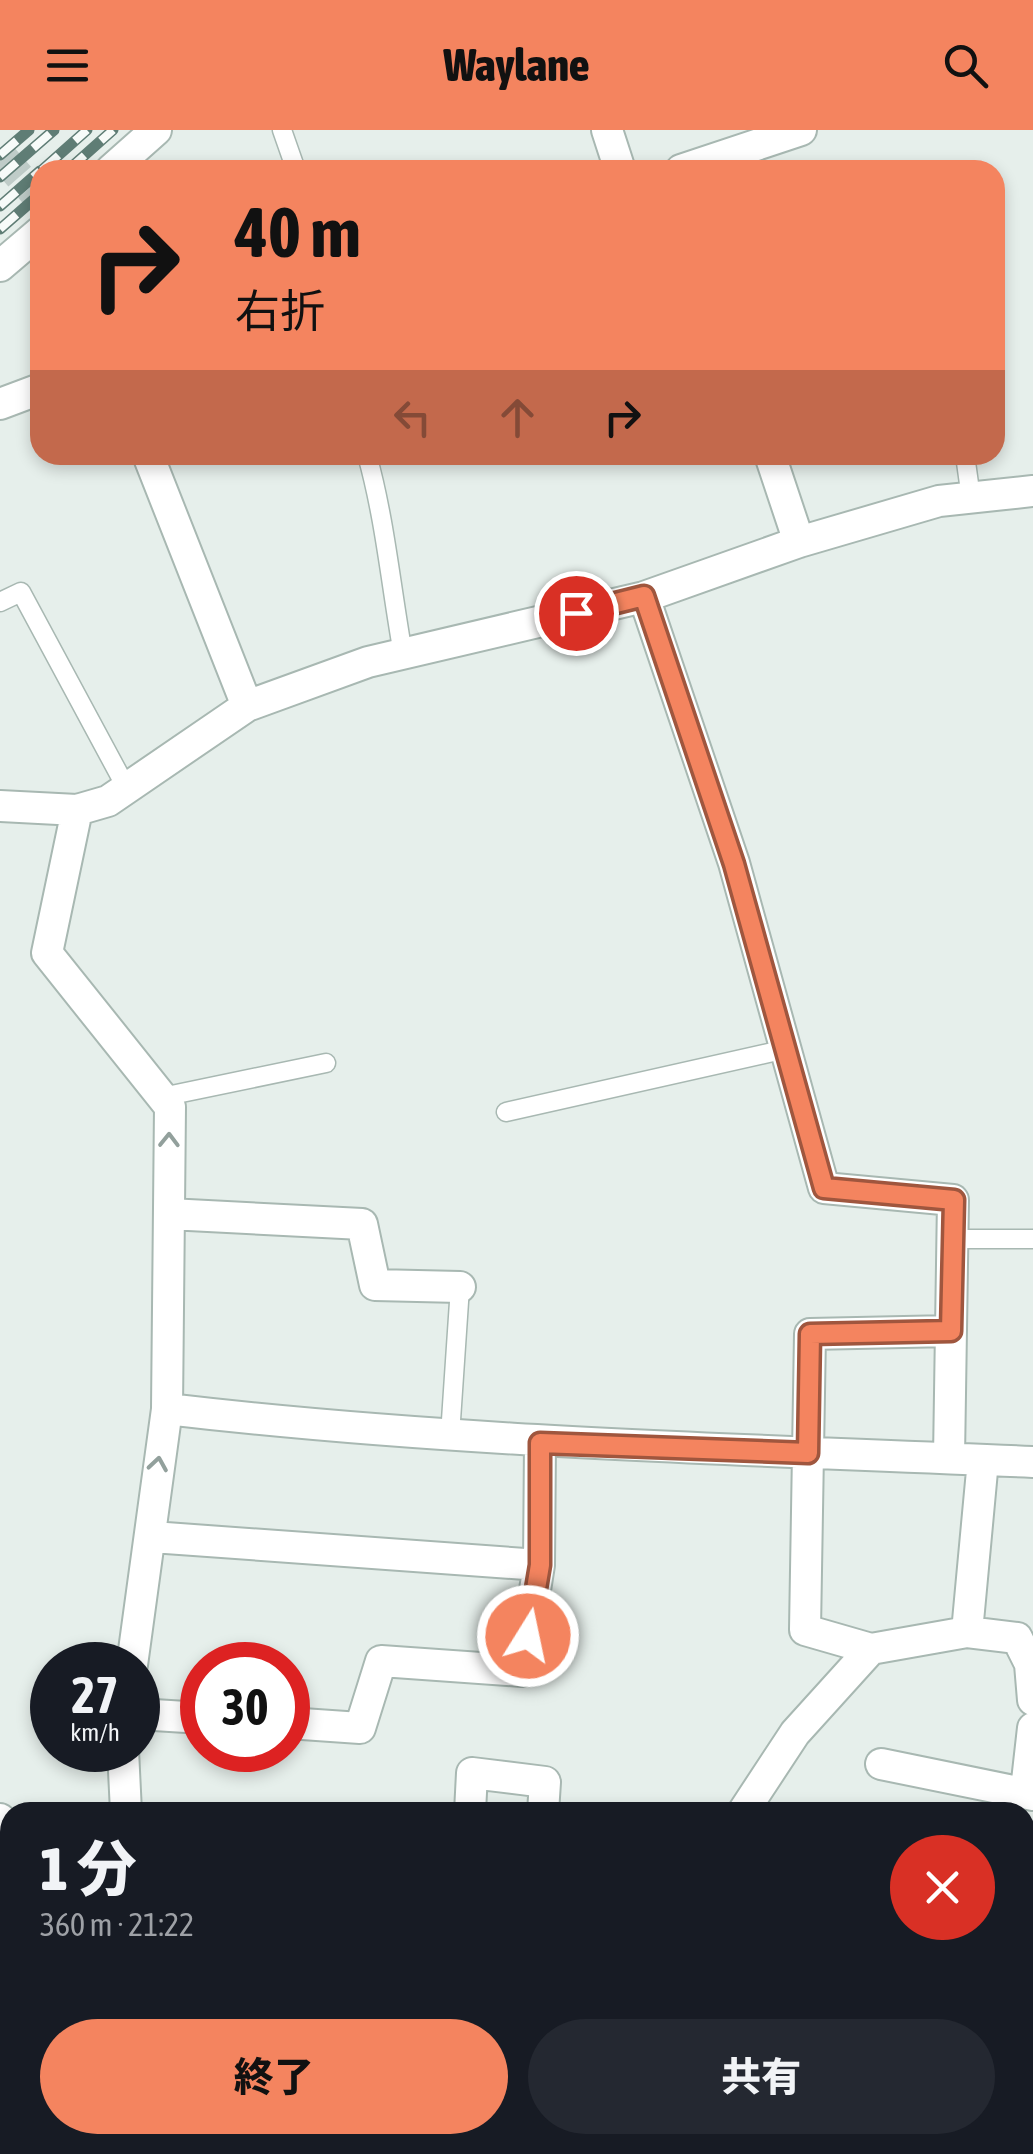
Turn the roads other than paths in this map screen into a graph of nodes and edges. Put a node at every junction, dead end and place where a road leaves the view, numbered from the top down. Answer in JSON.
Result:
{"nodes":[{"id":1,"x":156,"y":130,"type":"edge"},
{"id":2,"x":282,"y":130,"type":"edge"},
{"id":3,"x":607,"y":130,"type":"edge"},
{"id":4,"x":801,"y":130,"type":"edge"},
{"id":5,"x":767,"y":136,"type":"edge"},
{"id":6,"x":122,"y":160,"type":"edge"},
{"id":7,"x":292,"y":160,"type":"edge"},
{"id":8,"x":617,"y":160,"type":"edge"},
{"id":9,"x":706,"y":160,"type":"edge"},
{"id":10,"x":30,"y":240,"type":"edge"},
{"id":11,"x":0,"y":266,"type":"edge"},
{"id":12,"x":30,"y":393,"type":"edge"},
{"id":13,"x":0,"y":404,"type":"edge"},
{"id":14,"x":152,"y":465,"type":"edge"},
{"id":15,"x":369,"y":465,"type":"edge"},
{"id":16,"x":773,"y":465,"type":"edge"},
{"id":17,"x":966,"y":465,"type":"edge"},
{"id":18,"x":1033,"y":491,"type":"edge"},
{"id":19,"x":971,"y":498,"type":"junction"},
{"id":20,"x":799,"y":542,"type":"junction"},
{"id":21,"x":644,"y":596,"type":"junction"},
{"id":22,"x":0,"y":602,"type":"edge"},
{"id":23,"x":403,"y":654,"type":"junction"},
{"id":24,"x":247,"y":706,"type":"junction"},
{"id":25,"x":127,"y":789,"type":"junction"},
{"id":26,"x":0,"y":806,"type":"edge"},
{"id":27,"x":77,"y":810,"type":"junction"},
{"id":28,"x":786,"y":1049,"type":"junction"},
{"id":29,"x":326,"y":1063,"type":"dead end"},
{"id":30,"x":162,"y":1098,"type":"junction"},
{"id":31,"x":506,"y":1112,"type":"dead end"},
{"id":32,"x":169,"y":1214,"type":"junction"},
{"id":33,"x":1033,"y":1239,"type":"edge"},
{"id":34,"x":953,"y":1240,"type":"junction"},
{"id":35,"x":460,"y":1287,"type":"joint"},
{"id":36,"x":951,"y":1331,"type":"junction"},
{"id":37,"x":167,"y":1409,"type":"junction"},
{"id":38,"x":450,"y":1435,"type":"junction"},
{"id":39,"x":540,"y":1443,"type":"junction"},
{"id":40,"x":808,"y":1453,"type":"junction"},
{"id":41,"x":949,"y":1458,"type":"junction"},
{"id":42,"x":983,"y":1460,"type":"junction"},
{"id":43,"x":1033,"y":1462,"type":"edge"},
{"id":44,"x":152,"y":1537,"type":"junction"},
{"id":45,"x":540,"y":1565,"type":"junction"},
{"id":46,"x":967,"y":1632,"type":"junction"},
{"id":47,"x":136,"y":1642,"type":"edge"},
{"id":48,"x":871,"y":1650,"type":"junction"},
{"id":49,"x":1033,"y":1700,"type":"edge"},
{"id":50,"x":310,"y":1725,"type":"edge"},
{"id":51,"x":1033,"y":1728,"type":"edge"},
{"id":52,"x":881,"y":1764,"type":"dead end"},
{"id":53,"x":124,"y":1772,"type":"edge"},
{"id":54,"x":1030,"y":1793,"type":"edge"},
{"id":55,"x":126,"y":1802,"type":"edge"},
{"id":56,"x":471,"y":1802,"type":"edge"},
{"id":57,"x":544,"y":1802,"type":"edge"},
{"id":58,"x":750,"y":1802,"type":"edge"}],
"edges":[{"from":1,"to":6,"type":"street"},
{"from":2,"to":7,"type":"lane"},
{"from":3,"to":8,"type":"street"},
{"from":4,"to":5,"type":"street"},
{"from":5,"to":9,"type":"street"},
{"from":10,"to":11,"type":"street"},
{"from":12,"to":13,"type":"street"},
{"from":14,"to":24,"type":"street"},
{"from":15,"to":23,"type":"lane"},
{"from":16,"to":20,"type":"street"},
{"from":17,"to":19,"type":"lane"},
{"from":18,"to":19,"type":"street"},
{"from":19,"to":20,"type":"street"},
{"from":20,"to":21,"type":"street"},
{"from":21,"to":23,"type":"street"},
{"from":21,"to":28,"type":"street"},
{"from":22,"to":25,"type":"lane"},
{"from":23,"to":24,"type":"street"},
{"from":24,"to":25,"type":"street"},
{"from":25,"to":27,"type":"street"},
{"from":26,"to":27,"type":"street"},
{"from":27,"to":30,"type":"street"},
{"from":28,"to":31,"type":"lane"},
{"from":28,"to":34,"type":"street"},
{"from":29,"to":30,"type":"lane"},
{"from":32,"to":30,"type":"street","one_way":true},
{"from":32,"to":35,"type":"street"},
{"from":32,"to":37,"type":"street"},
{"from":33,"to":34,"type":"lane"},
{"from":34,"to":36,"type":"street"},
{"from":35,"to":38,"type":"lane"},
{"from":36,"to":40,"type":"street"},
{"from":36,"to":41,"type":"street"},
{"from":37,"to":38,"type":"street"},
{"from":44,"to":37,"type":"street","one_way":true},
{"from":38,"to":39,"type":"street"},
{"from":39,"to":40,"type":"street"},
{"from":39,"to":45,"type":"street"},
{"from":40,"to":41,"type":"street"},
{"from":40,"to":48,"type":"street"},
{"from":41,"to":42,"type":"street"},
{"from":42,"to":43,"type":"street"},
{"from":42,"to":46,"type":"street"},
{"from":44,"to":45,"type":"street"},
{"from":44,"to":47,"type":"street"},
{"from":45,"to":50,"type":"street"},
{"from":46,"to":48,"type":"street"},
{"from":46,"to":49,"type":"street"},
{"from":48,"to":58,"type":"street"},
{"from":51,"to":54,"type":"street"},
{"from":52,"to":54,"type":"street"},
{"from":53,"to":55,"type":"street"},
{"from":56,"to":57,"type":"street"}]}
